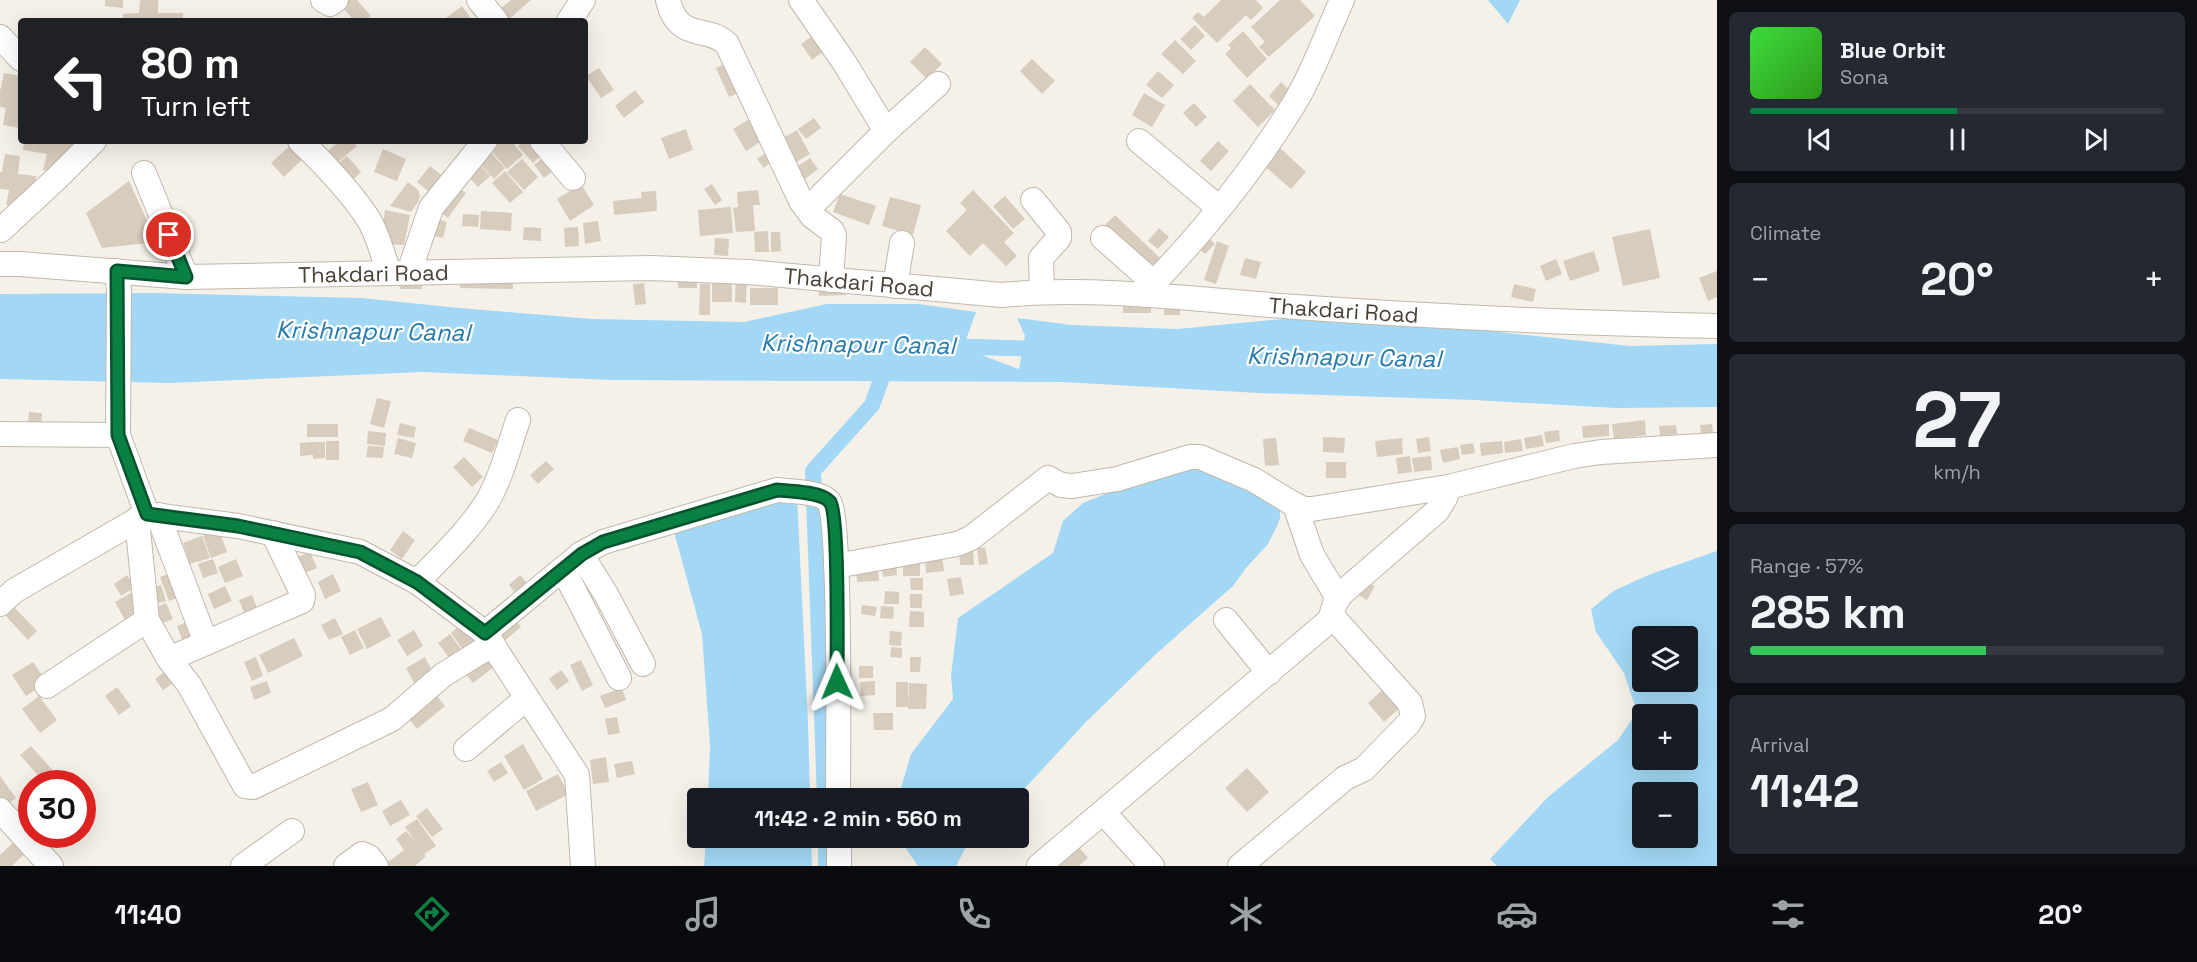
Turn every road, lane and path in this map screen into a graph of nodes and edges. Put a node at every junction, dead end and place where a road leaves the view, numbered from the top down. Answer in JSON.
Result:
{"nodes":[{"id":1,"x":323,"y":0,"type":"edge"},
{"id":2,"x":336,"y":0,"type":"edge"},
{"id":3,"x":479,"y":0,"type":"edge"},
{"id":4,"x":583,"y":0,"type":"edge"},
{"id":5,"x":668,"y":0,"type":"edge"},
{"id":6,"x":801,"y":0,"type":"edge"},
{"id":7,"x":1342,"y":0,"type":"edge"},
{"id":8,"x":494,"y":18,"type":"edge"},
{"id":9,"x":571,"y":18,"type":"edge"},
{"id":10,"x":0,"y":37,"type":"edge"},
{"id":11,"x":18,"y":56,"type":"edge"},
{"id":12,"x":938,"y":84,"type":"dead end"},
{"id":13,"x":886,"y":131,"type":"junction"},
{"id":14,"x":1139,"y":141,"type":"dead end"},
{"id":15,"x":91,"y":144,"type":"edge"},
{"id":16,"x":303,"y":144,"type":"edge"},
{"id":17,"x":483,"y":144,"type":"edge"},
{"id":18,"x":545,"y":144,"type":"edge"},
{"id":19,"x":144,"y":173,"type":"dead end"},
{"id":20,"x":573,"y":178,"type":"dead end"},
{"id":21,"x":1034,"y":200,"type":"dead end"},
{"id":22,"x":816,"y":201,"type":"dead end"},
{"id":23,"x":1219,"y":208,"type":"junction"},
{"id":24,"x":1,"y":229,"type":"edge"},
{"id":25,"x":1103,"y":238,"type":"dead end"},
{"id":26,"x":902,"y":243,"type":"dead end"},
{"id":27,"x":10,"y":264,"type":"edge"},
{"id":28,"x":399,"y":272,"type":"junction"},
{"id":29,"x":186,"y":277,"type":"junction"},
{"id":30,"x":118,"y":280,"type":"junction"},
{"id":31,"x":831,"y":280,"type":"junction"},
{"id":32,"x":895,"y":286,"type":"junction"},
{"id":33,"x":1149,"y":289,"type":"junction"},
{"id":34,"x":1042,"y":291,"type":"junction"},
{"id":35,"x":1717,"y":326,"type":"edge"},
{"id":36,"x":518,"y":420,"type":"dead end"},
{"id":37,"x":0,"y":434,"type":"edge"},
{"id":38,"x":118,"y":435,"type":"junction"},
{"id":39,"x":1717,"y":445,"type":"edge"},
{"id":40,"x":1448,"y":487,"type":"junction"},
{"id":41,"x":1295,"y":505,"type":"junction"},
{"id":42,"x":147,"y":516,"type":"junction"},
{"id":43,"x":273,"y":533,"type":"junction"},
{"id":44,"x":582,"y":554,"type":"junction"},
{"id":45,"x":836,"y":566,"type":"junction"},
{"id":46,"x":563,"y":569,"type":"junction"},
{"id":47,"x":417,"y":582,"type":"junction"},
{"id":48,"x":0,"y":604,"type":"edge"},
{"id":49,"x":1335,"y":607,"type":"junction"},
{"id":50,"x":147,"y":620,"type":"junction"},
{"id":51,"x":1226,"y":620,"type":"dead end"},
{"id":52,"x":489,"y":638,"type":"junction"},
{"id":53,"x":206,"y":643,"type":"junction"},
{"id":54,"x":169,"y":659,"type":"junction"},
{"id":55,"x":643,"y":664,"type":"dead end"},
{"id":56,"x":1269,"y":673,"type":"junction"},
{"id":57,"x":619,"y":678,"type":"dead end"},
{"id":58,"x":47,"y":686,"type":"dead end"},
{"id":59,"x":527,"y":698,"type":"junction"},
{"id":60,"x":466,"y":749,"type":"dead end"},
{"id":61,"x":838,"y":788,"type":"edge"},
{"id":62,"x":0,"y":810,"type":"edge"},
{"id":63,"x":1103,"y":812,"type":"junction"},
{"id":64,"x":292,"y":831,"type":"dead end"},
{"id":65,"x":839,"y":848,"type":"edge"},
{"id":66,"x":51,"y":866,"type":"edge"},
{"id":67,"x":243,"y":866,"type":"edge"},
{"id":68,"x":346,"y":866,"type":"edge"},
{"id":69,"x":376,"y":866,"type":"edge"},
{"id":70,"x":583,"y":866,"type":"edge"},
{"id":71,"x":839,"y":866,"type":"edge"},
{"id":72,"x":1039,"y":866,"type":"edge"},
{"id":73,"x":1152,"y":866,"type":"edge"},
{"id":74,"x":1240,"y":866,"type":"edge"}],
"edges":[{"from":1,"to":2,"type":"street"},
{"from":3,"to":8,"type":"street"},
{"from":4,"to":9,"type":"street"},
{"from":5,"to":31,"type":"street"},
{"from":6,"to":13,"type":"street"},
{"from":7,"to":23,"type":"street"},
{"from":10,"to":11,"type":"street"},
{"from":12,"to":13,"type":"street"},
{"from":13,"to":22,"type":"street"},
{"from":14,"to":23,"type":"street"},
{"from":15,"to":24,"type":"street"},
{"from":16,"to":28,"type":"street"},
{"from":17,"to":28,"type":"street"},
{"from":18,"to":20,"type":"street"},
{"from":19,"to":29,"type":"street"},
{"from":21,"to":34,"type":"street"},
{"from":23,"to":33,"type":"street"},
{"from":24,"to":27,"type":"street"},
{"from":25,"to":33,"type":"street"},
{"from":26,"to":32,"type":"street"},
{"from":27,"to":30,"type":"street","name":"Thakdari Road"},
{"from":28,"to":29,"type":"street","name":"Thakdari Road"},
{"from":28,"to":31,"type":"street","name":"Thakdari Road"},
{"from":29,"to":30,"type":"street","name":"Thakdari Road"},
{"from":30,"to":38,"type":"street"},
{"from":31,"to":32,"type":"street","name":"Thakdari Road"},
{"from":32,"to":34,"type":"street","name":"Thakdari Road"},
{"from":33,"to":34,"type":"street","name":"Thakdari Road"},
{"from":33,"to":35,"type":"street","name":"Thakdari Road"},
{"from":36,"to":47,"type":"street"},
{"from":37,"to":38,"type":"street"},
{"from":38,"to":42,"type":"street"},
{"from":39,"to":40,"type":"street"},
{"from":40,"to":41,"type":"street"},
{"from":40,"to":49,"type":"street"},
{"from":41,"to":45,"type":"street"},
{"from":41,"to":49,"type":"street"},
{"from":42,"to":43,"type":"street"},
{"from":42,"to":48,"type":"street"},
{"from":42,"to":50,"type":"street"},
{"from":42,"to":53,"type":"street"},
{"from":43,"to":47,"type":"street"},
{"from":43,"to":53,"type":"street"},
{"from":44,"to":45,"type":"street"},
{"from":44,"to":46,"type":"street"},
{"from":44,"to":55,"type":"street"},
{"from":45,"to":61,"type":"street"},
{"from":46,"to":52,"type":"street"},
{"from":46,"to":57,"type":"street"},
{"from":47,"to":52,"type":"street"},
{"from":49,"to":56,"type":"street"},
{"from":49,"to":74,"type":"street"},
{"from":50,"to":54,"type":"street"},
{"from":50,"to":58,"type":"street"},
{"from":51,"to":56,"type":"street"},
{"from":52,"to":54,"type":"street"},
{"from":52,"to":59,"type":"street"},
{"from":53,"to":54,"type":"street"},
{"from":56,"to":63,"type":"street"},
{"from":59,"to":60,"type":"street"},
{"from":59,"to":70,"type":"street"},
{"from":62,"to":66,"type":"street"},
{"from":63,"to":72,"type":"street"},
{"from":63,"to":73,"type":"street"},
{"from":64,"to":67,"type":"street"},
{"from":65,"to":71,"type":"street"},
{"from":68,"to":69,"type":"street"}]}
